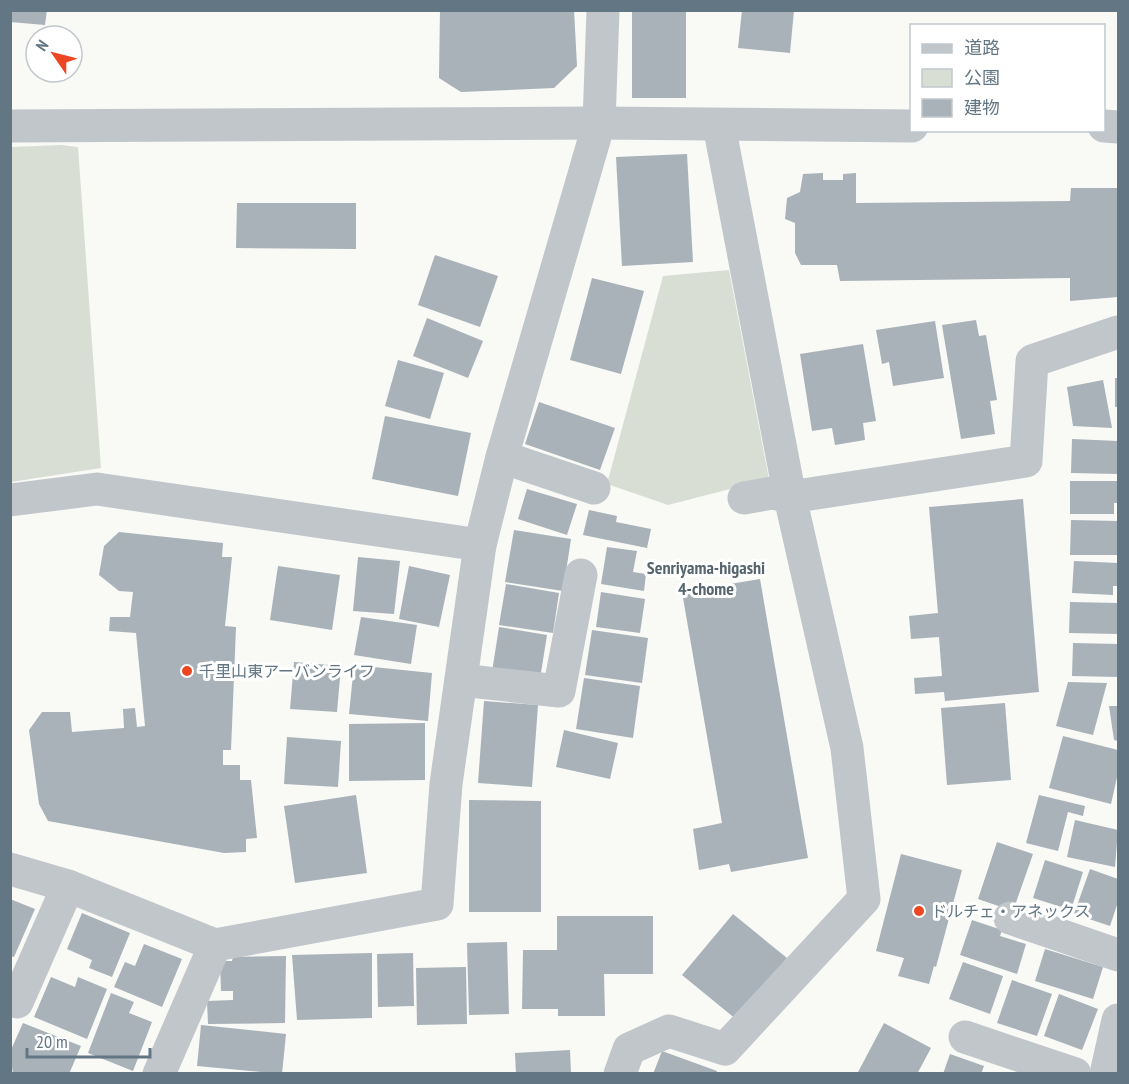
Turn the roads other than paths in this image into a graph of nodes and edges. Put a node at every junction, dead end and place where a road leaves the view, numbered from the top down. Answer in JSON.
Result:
{"nodes":[{"id":1,"x":603,"y":10,"type":"edge"},
{"id":2,"x":599,"y":123,"type":"junction"},
{"id":3,"x":719,"y":125,"type":"junction"},
{"id":4,"x":10,"y":126,"type":"edge"},
{"id":5,"x":910,"y":126,"type":"edge"},
{"id":6,"x":1119,"y":332,"type":"edge"},
{"id":7,"x":502,"y":457,"type":"junction"},
{"id":8,"x":594,"y":488,"type":"dead end"},
{"id":9,"x":790,"y":497,"type":"junction"},
{"id":10,"x":744,"y":498,"type":"dead end"},
{"id":11,"x":10,"y":500,"type":"edge"},
{"id":12,"x":480,"y":545,"type":"junction"},
{"id":13,"x":581,"y":575,"type":"dead end"},
{"id":14,"x":461,"y":680,"type":"junction"},
{"id":15,"x":10,"y":869,"type":"edge"},
{"id":16,"x":68,"y":886,"type":"junction"},
{"id":17,"x":1010,"y":918,"type":"dead end"},
{"id":18,"x":215,"y":945,"type":"junction"},
{"id":19,"x":1119,"y":955,"type":"edge"},
{"id":20,"x":17,"y":1002,"type":"dead end"},
{"id":21,"x":1117,"y":1034,"type":"edge"},
{"id":22,"x":965,"y":1037,"type":"dead end"},
{"id":23,"x":159,"y":1074,"type":"edge"},
{"id":24,"x":620,"y":1074,"type":"edge"},
{"id":25,"x":1075,"y":1074,"type":"edge"},
{"id":26,"x":1106,"y":1074,"type":"edge"}],
"edges":[{"from":1,"to":2,"type":"street"},
{"from":2,"to":3,"type":"street"},
{"from":2,"to":4,"type":"street"},
{"from":2,"to":7,"type":"street"},
{"from":3,"to":5,"type":"street"},
{"from":3,"to":9,"type":"street"},
{"from":6,"to":9,"type":"street"},
{"from":7,"to":8,"type":"street"},
{"from":7,"to":12,"type":"street"},
{"from":9,"to":10,"type":"street"},
{"from":9,"to":24,"type":"street"},
{"from":11,"to":12,"type":"street"},
{"from":12,"to":14,"type":"street"},
{"from":13,"to":14,"type":"street"},
{"from":14,"to":18,"type":"street"},
{"from":15,"to":16,"type":"street"},
{"from":16,"to":18,"type":"street"},
{"from":16,"to":20,"type":"street"},
{"from":17,"to":19,"type":"street"},
{"from":18,"to":23,"type":"street"},
{"from":21,"to":26,"type":"street"},
{"from":22,"to":25,"type":"street"}]}
